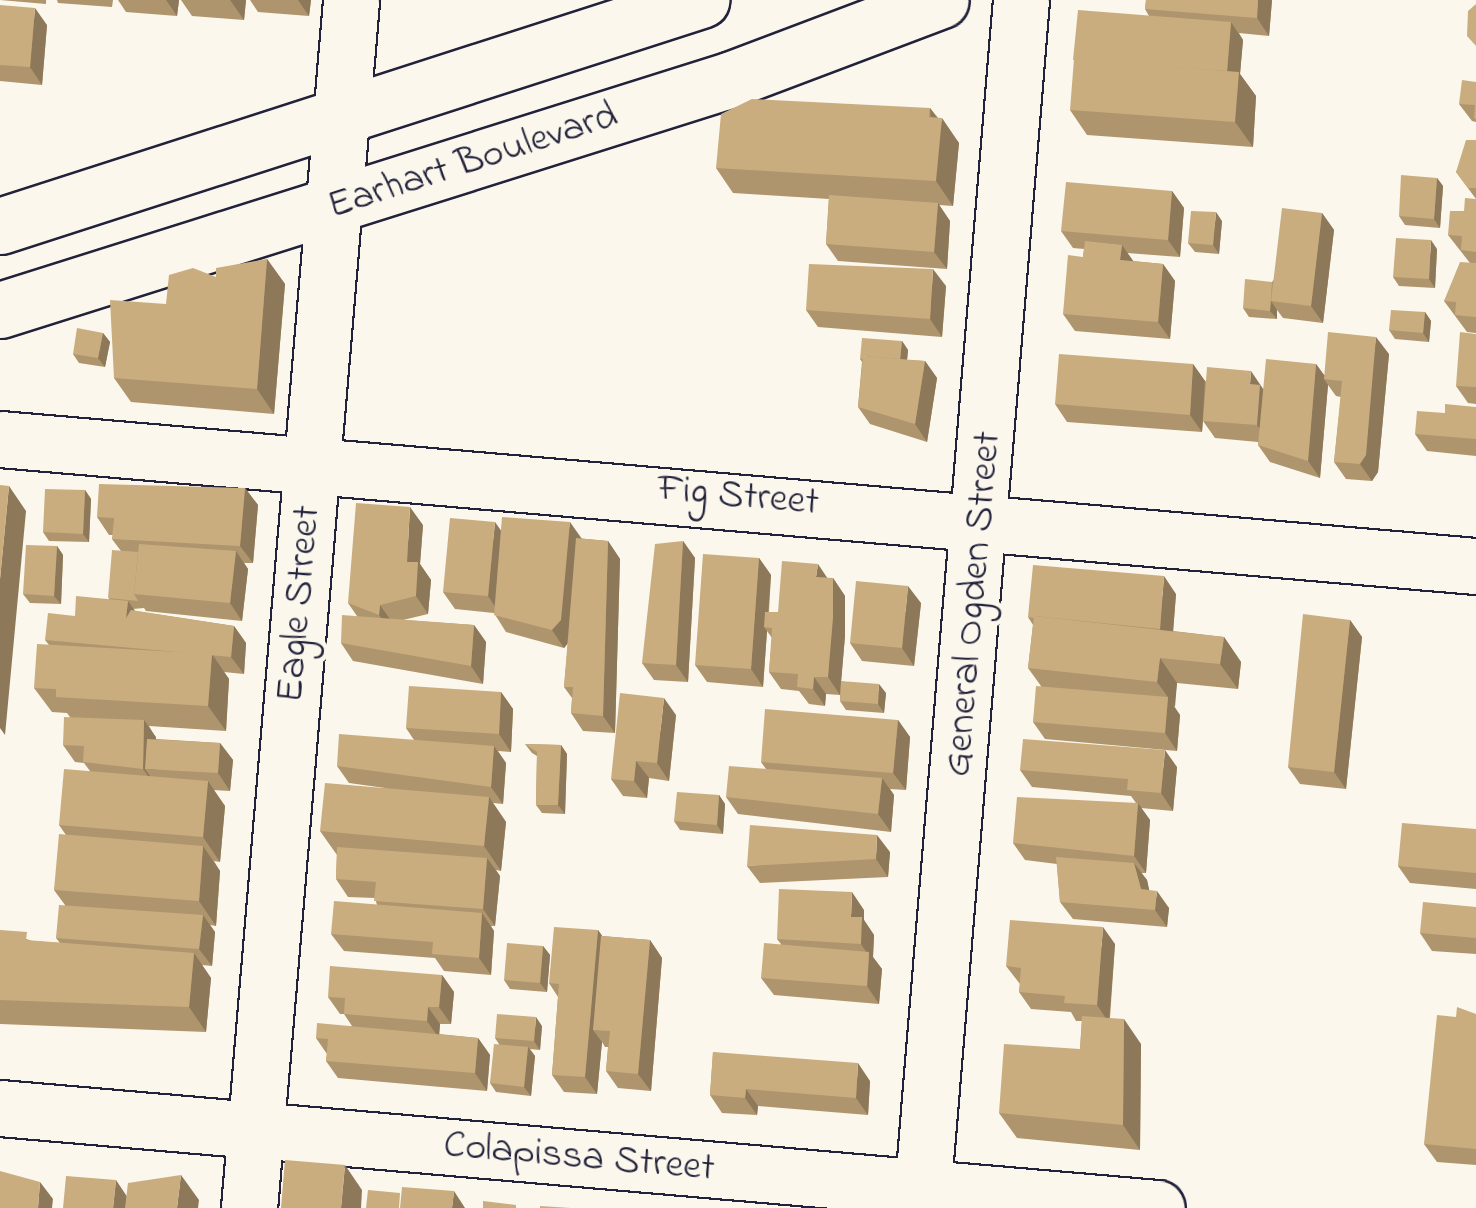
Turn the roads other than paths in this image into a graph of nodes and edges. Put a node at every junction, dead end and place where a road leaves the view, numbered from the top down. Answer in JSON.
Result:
{"nodes":[{"id":1,"x":351,"y":0,"type":"edge"},
{"id":2,"x":701,"y":0,"type":"edge"},
{"id":3,"x":941,"y":0,"type":"edge"},
{"id":4,"x":1022,"y":0,"type":"edge"},
{"id":5,"x":346,"y":114,"type":"junction"},
{"id":6,"x":337,"y":208,"type":"junction"},
{"id":7,"x":0,"y":226,"type":"edge"},
{"id":8,"x":0,"y":310,"type":"edge"},
{"id":9,"x":0,"y":439,"type":"edge"},
{"id":10,"x":312,"y":460,"type":"junction"},
{"id":11,"x":982,"y":518,"type":"junction"},
{"id":12,"x":1476,"y":566,"type":"edge"},
{"id":13,"x":0,"y":1108,"type":"edge"},
{"id":14,"x":256,"y":1130,"type":"junction"},
{"id":15,"x":922,"y":1198,"type":"edge"},
{"id":16,"x":249,"y":1208,"type":"edge"},
{"id":17,"x":1157,"y":1208,"type":"edge"}],
"edges":[{"from":1,"to":5,"type":"street","name":"Eagle Street"},
{"from":2,"to":5,"type":"street","name":"Earhart Boulevard"},
{"from":3,"to":6,"type":"street","name":"Earhart Boulevard"},
{"from":4,"to":11,"type":"street","name":"General Ogden Street"},
{"from":5,"to":6,"type":"street","name":"Eagle Street"},
{"from":5,"to":7,"type":"street","name":"Earhart Boulevard"},
{"from":6,"to":8,"type":"street","name":"Earhart Boulevard"},
{"from":6,"to":10,"type":"street","name":"Eagle Street"},
{"from":9,"to":10,"type":"street","name":"Fig Street"},
{"from":10,"to":11,"type":"street","name":"Fig Street"},
{"from":10,"to":14,"type":"street","name":"Eagle Street"},
{"from":11,"to":12,"type":"street","name":"Fig Street"},
{"from":11,"to":15,"type":"street","name":"General Ogden Street"},
{"from":13,"to":14,"type":"street","name":"Colapissa Street"},
{"from":14,"to":15,"type":"street","name":"Colapissa Street"},
{"from":14,"to":16,"type":"street","name":"Eagle Street"},
{"from":15,"to":17,"type":"street","name":"Colapissa Street"}]}
